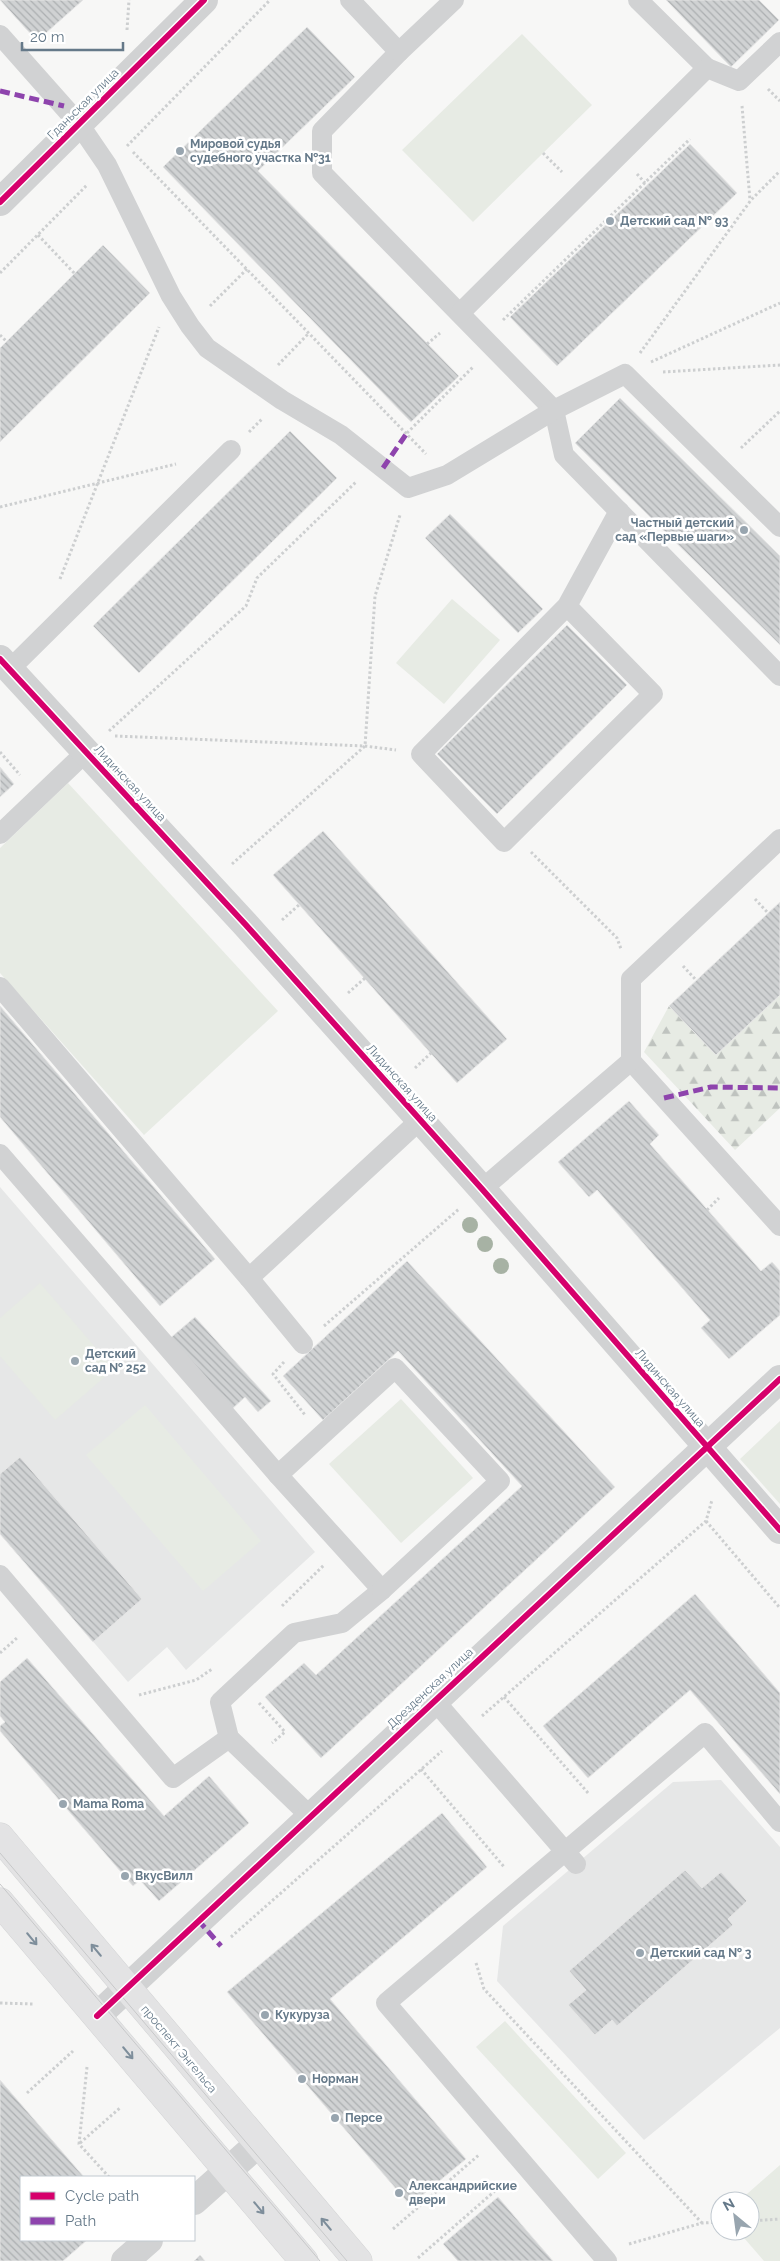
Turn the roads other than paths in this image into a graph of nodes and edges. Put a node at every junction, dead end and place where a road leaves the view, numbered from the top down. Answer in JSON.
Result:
{"nodes":[{"id":1,"x":204,"y":0,"type":"edge"},
{"id":2,"x":350,"y":0,"type":"edge"},
{"id":3,"x":454,"y":0,"type":"edge"},
{"id":4,"x":638,"y":0,"type":"edge"},
{"id":5,"x":0,"y":35,"type":"edge"},
{"id":6,"x":780,"y":42,"type":"edge"},
{"id":7,"x":399,"y":52,"type":"junction"},
{"id":8,"x":707,"y":68,"type":"junction"},
{"id":9,"x":79,"y":124,"type":"junction"},
{"id":10,"x":0,"y":202,"type":"edge"},
{"id":11,"x":460,"y":313,"type":"junction"},
{"id":12,"x":554,"y":410,"type":"junction"},
{"id":13,"x":230,"y":450,"type":"road end"},
{"id":14,"x":619,"y":511,"type":"junction"},
{"id":15,"x":780,"y":527,"type":"edge"},
{"id":16,"x":567,"y":606,"type":"junction"},
{"id":17,"x":5,"y":664,"type":"edge"},
{"id":18,"x":780,"y":676,"type":"edge"},
{"id":19,"x":86,"y":752,"type":"junction"},
{"id":20,"x":0,"y":834,"type":"edge"},
{"id":21,"x":780,"y":839,"type":"edge"},
{"id":22,"x":0,"y":987,"type":"edge"},
{"id":23,"x":632,"y":1061,"type":"junction"},
{"id":24,"x":420,"y":1120,"type":"junction"},
{"id":25,"x":0,"y":1154,"type":"edge"},
{"id":26,"x":482,"y":1189,"type":"junction"},
{"id":27,"x":780,"y":1226,"type":"edge"},
{"id":28,"x":249,"y":1278,"type":"junction"},
{"id":29,"x":302,"y":1344,"type":"road end"},
{"id":30,"x":780,"y":1379,"type":"edge"},
{"id":31,"x":706,"y":1447,"type":"junction"},
{"id":32,"x":278,"y":1475,"type":"junction"},
{"id":33,"x":780,"y":1530,"type":"edge"},
{"id":34,"x":0,"y":1575,"type":"edge"},
{"id":35,"x":382,"y":1590,"type":"junction"},
{"id":36,"x":434,"y":1700,"type":"junction"},
{"id":37,"x":229,"y":1738,"type":"junction"},
{"id":38,"x":310,"y":1816,"type":"junction"},
{"id":39,"x":780,"y":1822,"type":"edge"},
{"id":40,"x":0,"y":1837,"type":"edge"},
{"id":41,"x":570,"y":1858,"type":"junction"},
{"id":42,"x":0,"y":1902,"type":"edge"},
{"id":43,"x":127,"y":1988,"type":"junction"},
{"id":44,"x":97,"y":2016,"type":"junction"},
{"id":45,"x":258,"y":2144,"type":"junction"},
{"id":46,"x":227,"y":2171,"type":"junction"},
{"id":47,"x":195,"y":2200,"type":"edge"},
{"id":48,"x":148,"y":2241,"type":"edge"},
{"id":49,"x":603,"y":2257,"type":"edge"},
{"id":50,"x":125,"y":2261,"type":"edge"},
{"id":51,"x":304,"y":2261,"type":"edge"},
{"id":52,"x":358,"y":2261,"type":"edge"}],
"edges":[{"from":1,"to":9,"type":"street","name":"Гданьская улица"},
{"from":2,"to":7,"type":"lane"},
{"from":3,"to":7,"type":"lane"},
{"from":4,"to":8,"type":"lane"},
{"from":5,"to":9,"type":"lane"},
{"from":6,"to":8,"type":"lane"},
{"from":7,"to":11,"type":"lane"},
{"from":8,"to":11,"type":"lane"},
{"from":9,"to":10,"type":"street","name":"Гданьская улица"},
{"from":9,"to":12,"type":"lane"},
{"from":11,"to":12,"type":"lane"},
{"from":12,"to":14,"type":"lane"},
{"from":12,"to":15,"type":"lane"},
{"from":13,"to":17,"type":"lane"},
{"from":14,"to":16,"type":"lane"},
{"from":14,"to":18,"type":"lane"},
{"from":16,"to":16,"type":"lane"},
{"from":17,"to":19,"type":"street","name":"Лидинская улица"},
{"from":19,"to":20,"type":"lane"},
{"from":19,"to":24,"type":"street","name":"Лидинская улица"},
{"from":21,"to":23,"type":"lane"},
{"from":22,"to":28,"type":"lane"},
{"from":23,"to":26,"type":"lane"},
{"from":23,"to":27,"type":"lane"},
{"from":24,"to":26,"type":"street","name":"Лидинская улица"},
{"from":24,"to":28,"type":"lane"},
{"from":25,"to":32,"type":"lane"},
{"from":26,"to":31,"type":"street","name":"Лидинская улица"},
{"from":28,"to":29,"type":"lane"},
{"from":30,"to":31,"type":"street","name":"Дрезденская улица"},
{"from":31,"to":33,"type":"street","name":"Лидинская улица"},
{"from":31,"to":36,"type":"street","name":"Дрезденская улица"},
{"from":32,"to":35,"type":"lane"},
{"from":32,"to":35,"type":"lane"},
{"from":34,"to":37,"type":"lane"},
{"from":35,"to":37,"type":"lane"},
{"from":36,"to":38,"type":"street","name":"Дрезденская улица"},
{"from":36,"to":41,"type":"lane"},
{"from":37,"to":38,"type":"lane"},
{"from":38,"to":43,"type":"street","name":"Дрезденская улица"},
{"from":39,"to":41,"type":"lane"},
{"from":43,"to":40,"type":"main road","name":"проспект Энгельса","one_way":true},
{"from":41,"to":49,"type":"lane"},
{"from":42,"to":44,"type":"main road","one_way":true},
{"from":43,"to":44,"type":"street","name":"Дрезденская улица"},
{"from":43,"to":45,"type":"main road","name":"проспект Энгельса"},
{"from":44,"to":46,"type":"main road","one_way":true},
{"from":45,"to":46,"type":"street"},
{"from":52,"to":45,"type":"main road","name":"проспект Энгельса","one_way":true},
{"from":46,"to":47,"type":"street"},
{"from":46,"to":51,"type":"main road","one_way":true},
{"from":48,"to":50,"type":"street"}]}
